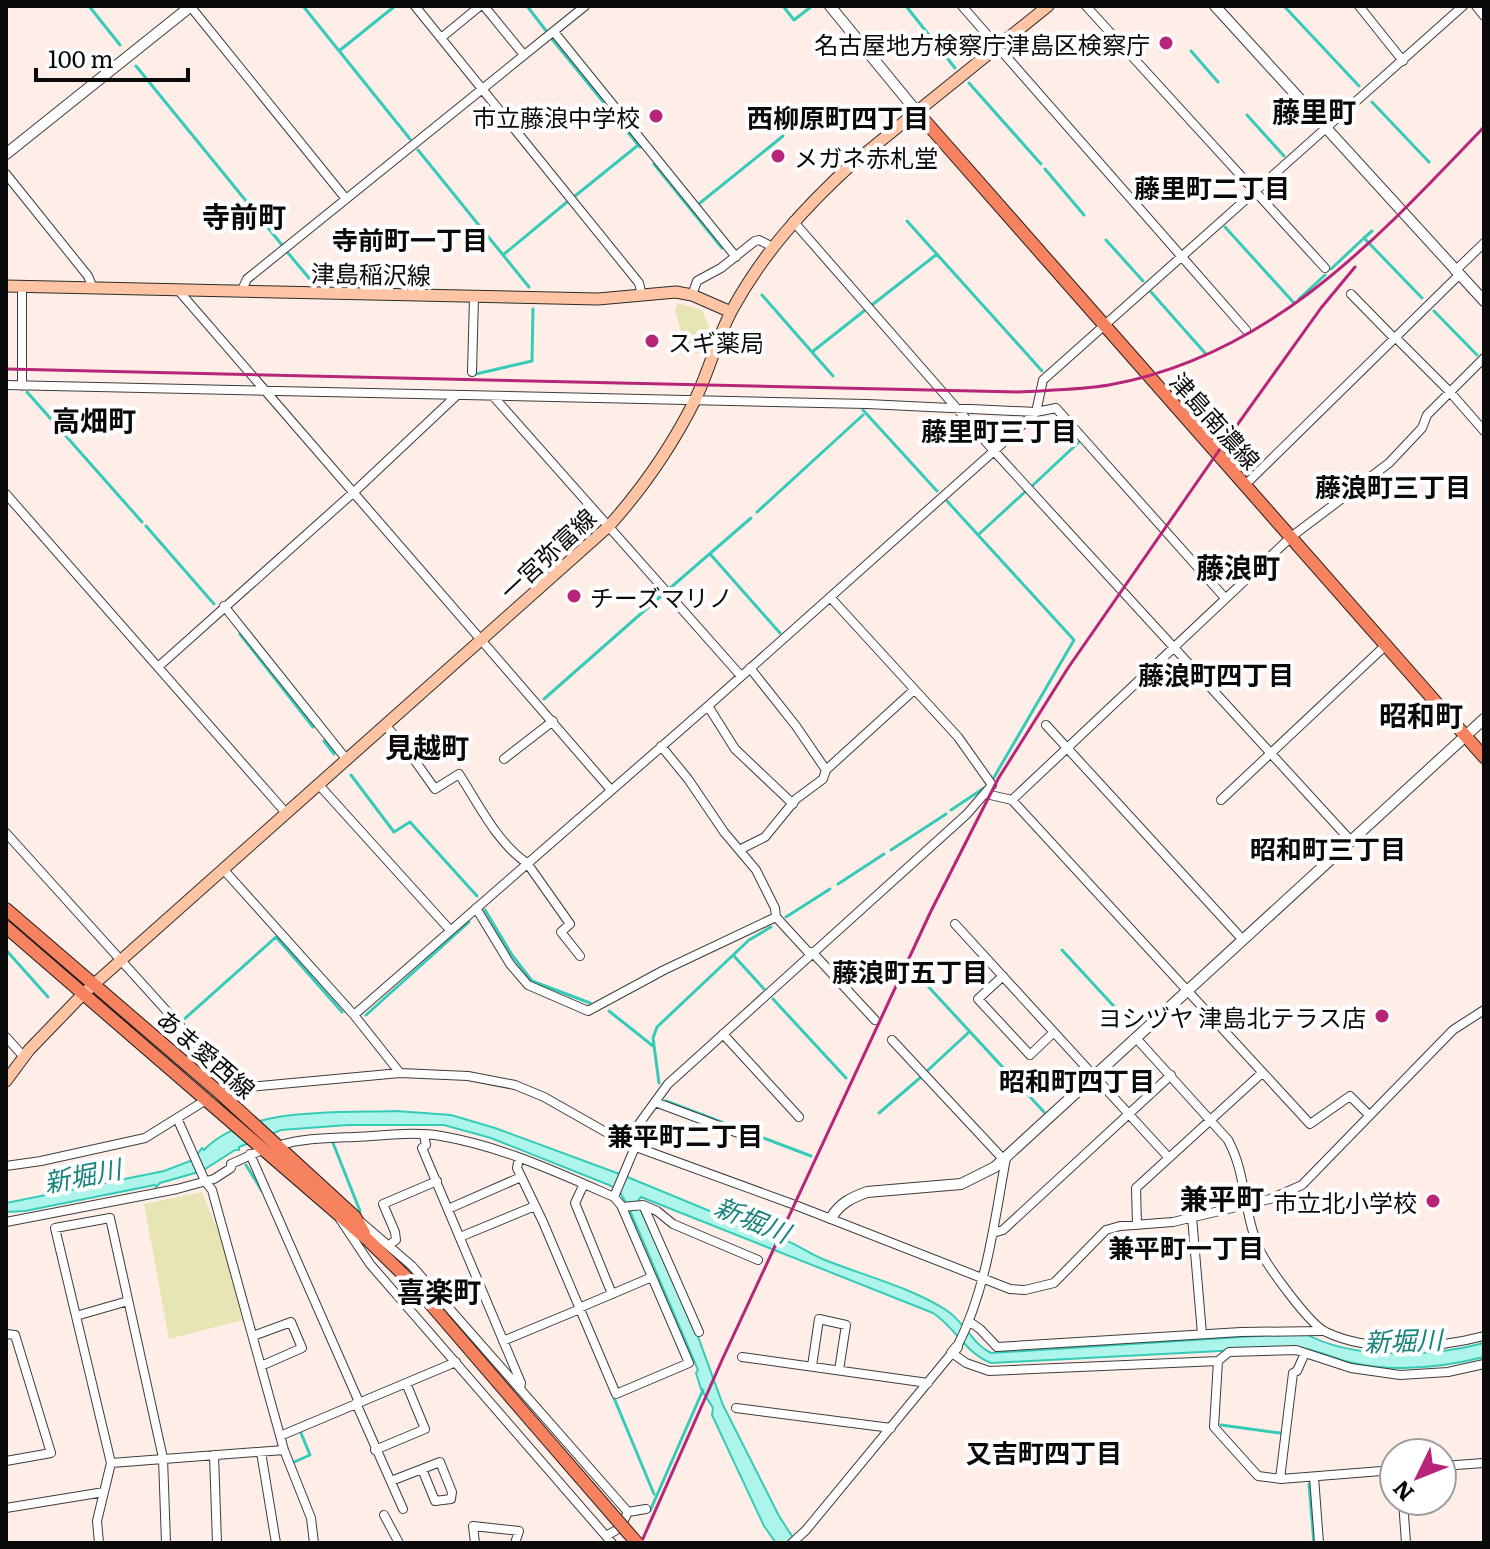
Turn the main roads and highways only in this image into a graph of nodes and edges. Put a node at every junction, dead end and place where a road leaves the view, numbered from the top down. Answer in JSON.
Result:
{"nodes":[{"id":1,"x":1048,"y":6,"type":"edge"},
{"id":2,"x":917,"y":112,"type":"junction"},
{"id":3,"x":6,"y":286,"type":"edge"},
{"id":4,"x":731,"y":312,"type":"junction"},
{"id":5,"x":1484,"y":757,"type":"edge"},
{"id":6,"x":6,"y":909,"type":"edge"},
{"id":7,"x":6,"y":927,"type":"edge"},
{"id":8,"x":95,"y":985,"type":"junction"},
{"id":9,"x":83,"y":994,"type":"junction"},
{"id":10,"x":6,"y":1081,"type":"edge"},
{"id":11,"x":264,"y":1148,"type":"junction"},
{"id":12,"x":368,"y":1240,"type":"junction"},
{"id":13,"x":637,"y":1543,"type":"edge"}],
"edges":[{"from":1,"to":2,"type":"main road","name":"一宮弥富線"},
{"from":2,"to":4,"type":"main road","name":"一宮弥富線"},
{"from":2,"to":5,"type":"main road","name":"津島南濃線"},
{"from":3,"to":4,"type":"main road","name":"津島稲沢線"},
{"from":4,"to":8,"type":"main road","name":"一宮弥富線"},
{"from":6,"to":8,"type":"main road","name":"あま愛西線"},
{"from":7,"to":9,"type":"main road","name":"あま愛西線"},
{"from":8,"to":9,"type":"main road","name":"一宮弥富線"},
{"from":8,"to":11,"type":"main road","name":"あま愛西線"},
{"from":9,"to":10,"type":"main road","name":"一宮弥富線"},
{"from":9,"to":11,"type":"main road","name":"あま愛西線"},
{"from":11,"to":12,"type":"main road","name":"あま愛西線"},
{"from":11,"to":12,"type":"main road","name":"あま愛西線"},
{"from":12,"to":13,"type":"main road","name":"あま愛西線","bridge":true}]}
